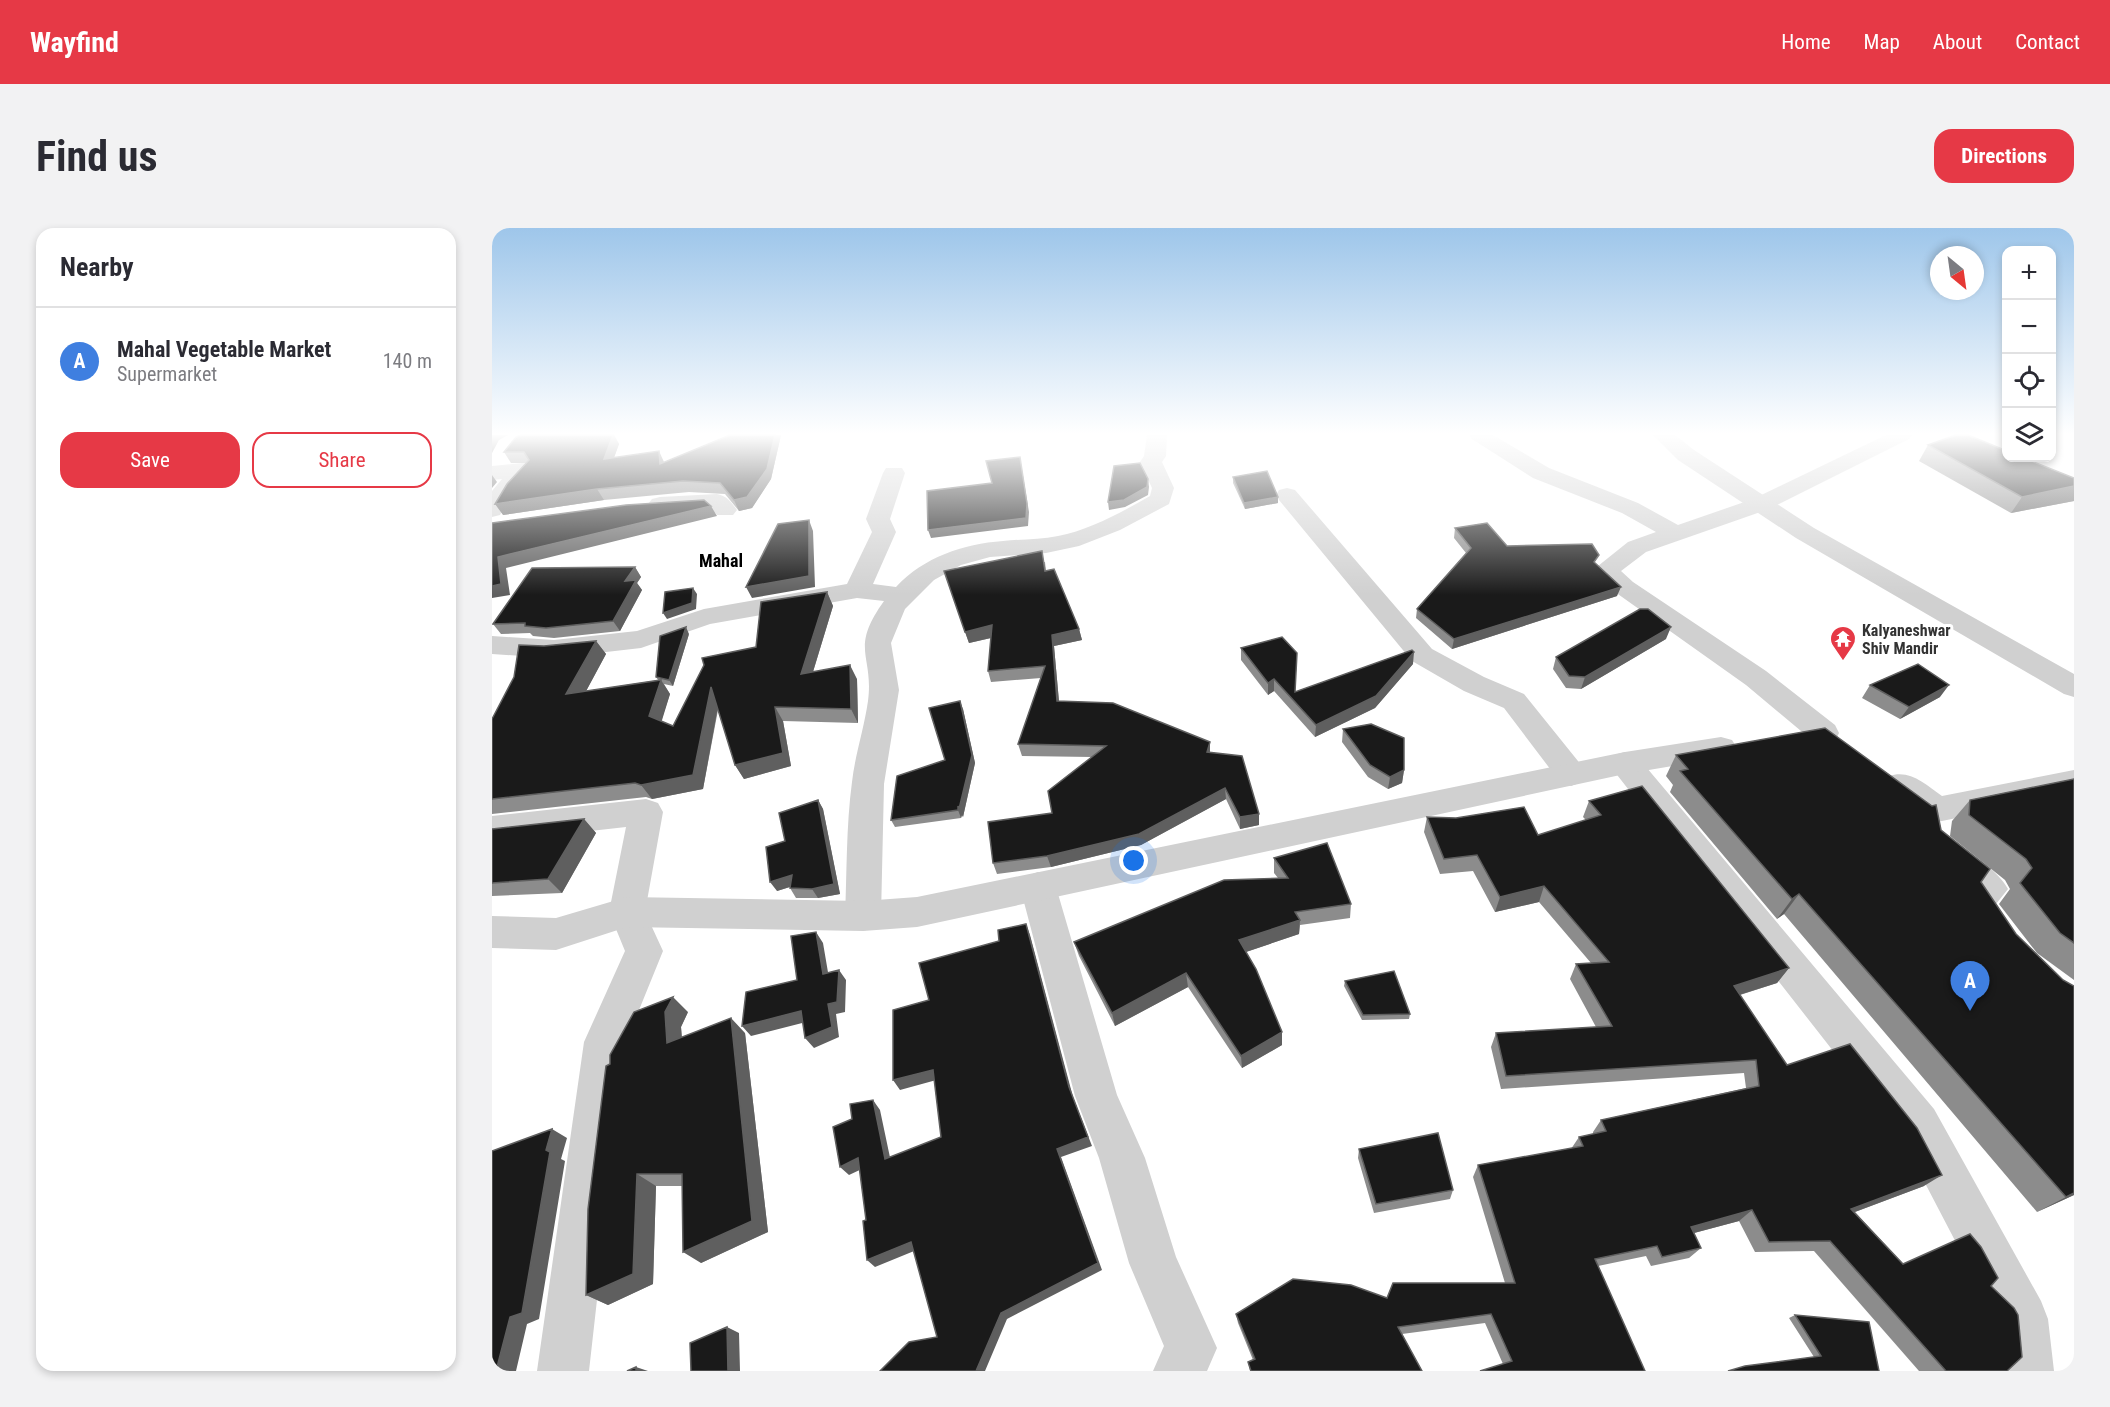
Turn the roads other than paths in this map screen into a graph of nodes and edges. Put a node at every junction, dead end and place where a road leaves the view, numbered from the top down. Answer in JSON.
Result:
{"nodes":[{"id":1,"x":494,"y":488,"type":"edge"},
{"id":2,"x":889,"y":488,"type":"edge"},
{"id":3,"x":1164,"y":488,"type":"edge"},
{"id":4,"x":1580,"y":488,"type":"edge"},
{"id":5,"x":1737,"y":488,"type":"edge"},
{"id":6,"x":1793,"y":488,"type":"edge"},
{"id":7,"x":1287,"y":495,"type":"dead end"},
{"id":8,"x":1761,"y":504,"type":"junction"},
{"id":9,"x":639,"y":507,"type":"edge"},
{"id":10,"x":492,"y":510,"type":"edge"},
{"id":11,"x":725,"y":510,"type":"dead end"},
{"id":12,"x":516,"y":522,"type":"edge"},
{"id":13,"x":492,"y":526,"type":"edge"},
{"id":14,"x":1673,"y":532,"type":"junction"},
{"id":15,"x":857,"y":590,"type":"junction"},
{"id":16,"x":902,"y":595,"type":"junction"},
{"id":17,"x":492,"y":645,"type":"edge"},
{"id":18,"x":2074,"y":687,"type":"edge"},
{"id":19,"x":1824,"y":733,"type":"junction"},
{"id":20,"x":1625,"y":763,"type":"junction"},
{"id":21,"x":1571,"y":774,"type":"junction"},
{"id":22,"x":2074,"y":782,"type":"edge"},
{"id":23,"x":1935,"y":827,"type":"junction"},
{"id":24,"x":492,"y":829,"type":"edge"},
{"id":25,"x":1038,"y":887,"type":"junction"},
{"id":26,"x":627,"y":912,"type":"junction"},
{"id":27,"x":863,"y":916,"type":"junction"},
{"id":28,"x":492,"y":932,"type":"edge"},
{"id":29,"x":2011,"y":947,"type":"edge"},
{"id":30,"x":563,"y":1371,"type":"edge"},
{"id":31,"x":1179,"y":1371,"type":"edge"},
{"id":32,"x":2028,"y":1371,"type":"edge"}],
"edges":[{"from":1,"to":10,"type":"street"},
{"from":2,"to":15,"type":"street"},
{"from":3,"to":16,"type":"street"},
{"from":4,"to":14,"type":"street"},
{"from":5,"to":8,"type":"street"},
{"from":6,"to":8,"type":"street"},
{"from":7,"to":21,"type":"street"},
{"from":8,"to":14,"type":"street"},
{"from":8,"to":18,"type":"street"},
{"from":9,"to":11,"type":"street"},
{"from":12,"to":13,"type":"street"},
{"from":14,"to":19,"type":"street"},
{"from":15,"to":16,"type":"street"},
{"from":15,"to":17,"type":"street"},
{"from":16,"to":27,"type":"street"},
{"from":19,"to":20,"type":"street"},
{"from":19,"to":23,"type":"street"},
{"from":20,"to":21,"type":"street"},
{"from":20,"to":32,"type":"street"},
{"from":21,"to":25,"type":"street"},
{"from":22,"to":23,"type":"street"},
{"from":23,"to":29,"type":"street"},
{"from":24,"to":26,"type":"street"},
{"from":25,"to":27,"type":"street"},
{"from":25,"to":31,"type":"street"},
{"from":26,"to":27,"type":"street"},
{"from":26,"to":28,"type":"street"},
{"from":26,"to":30,"type":"street"}]}
